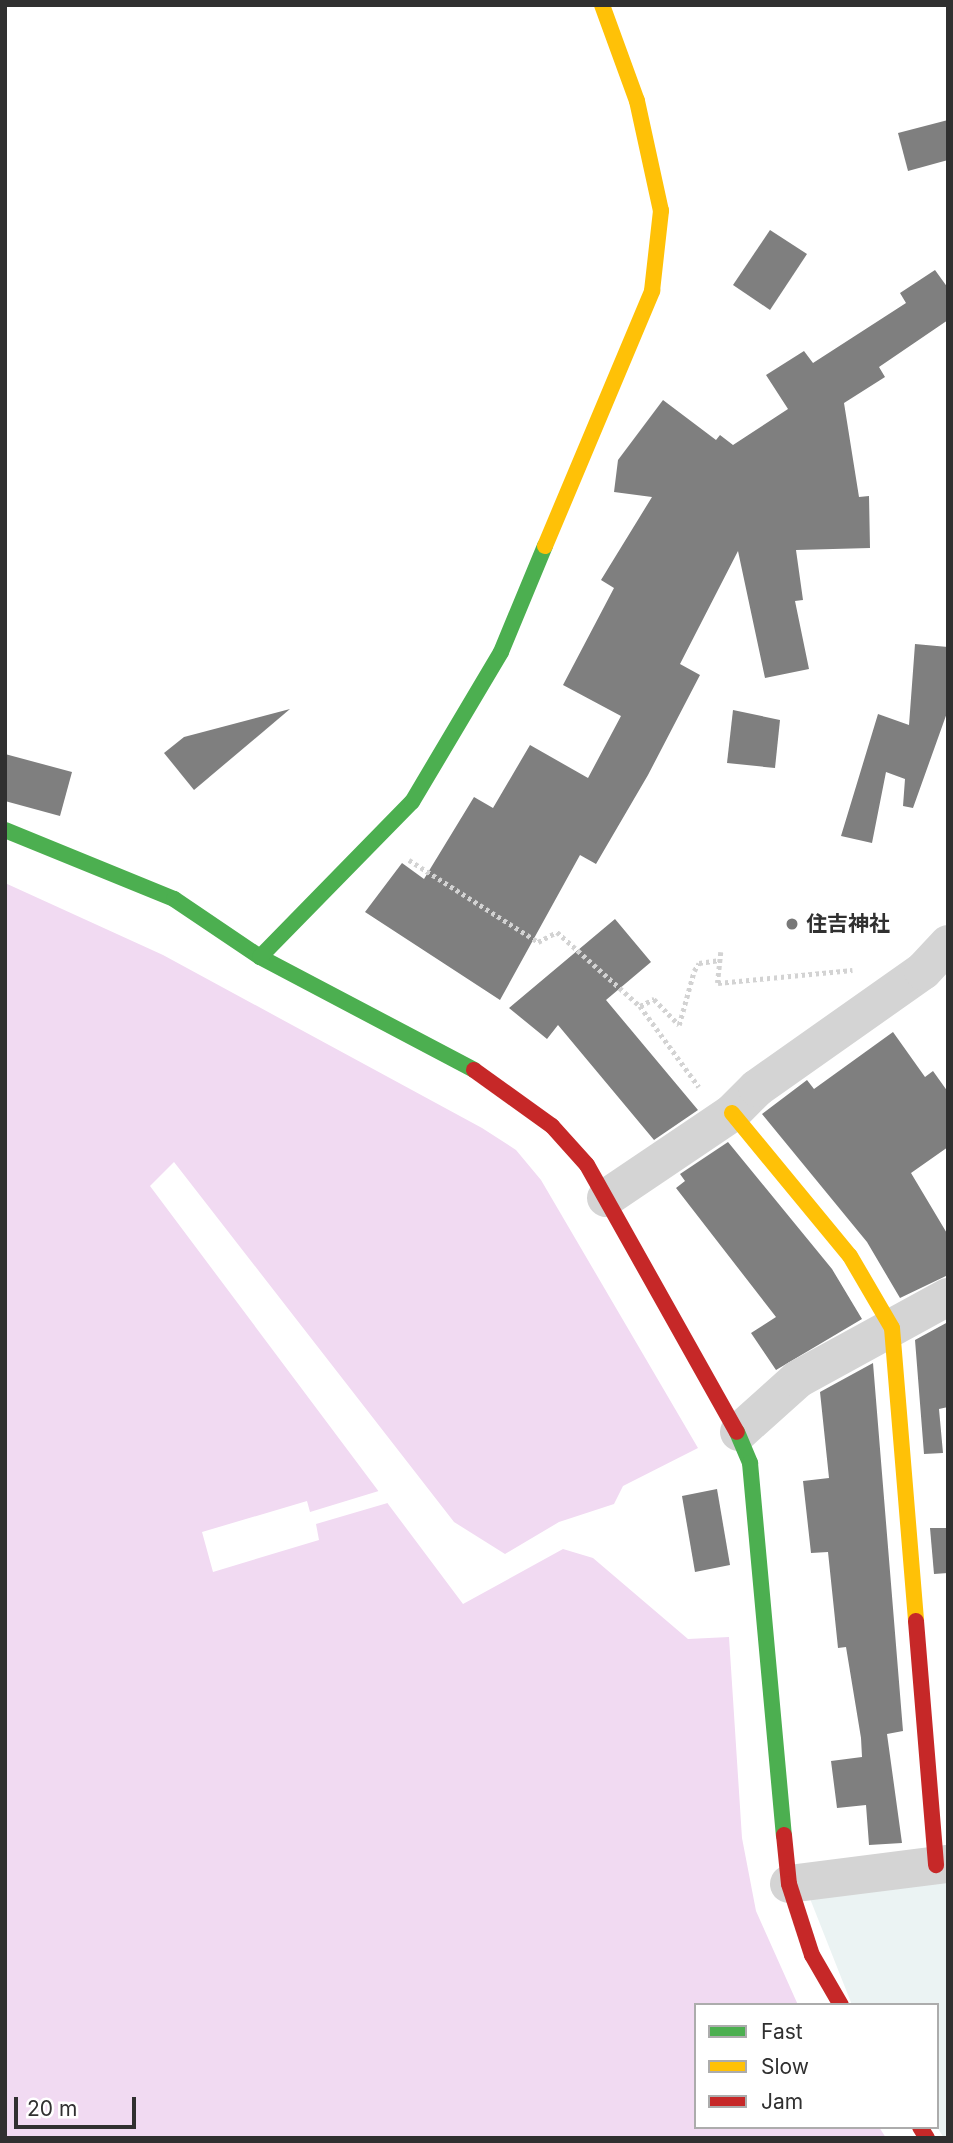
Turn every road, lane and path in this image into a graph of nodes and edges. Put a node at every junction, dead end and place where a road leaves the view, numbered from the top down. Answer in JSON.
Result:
{"nodes":[{"id":1,"x":602,"y":5,"type":"edge"},
{"id":2,"x":5,"y":830,"type":"edge"},
{"id":3,"x":376,"y":839,"type":"junction"},
{"id":4,"x":948,"y":944,"type":"edge"},
{"id":5,"x":721,"y":952,"type":"dead end"},
{"id":6,"x":260,"y":957,"type":"junction"},
{"id":7,"x":720,"y":960,"type":"junction"},
{"id":8,"x":898,"y":986,"type":"junction"},
{"id":9,"x":640,"y":1006,"type":"junction"},
{"id":10,"x":727,"y":1116,"type":"junction"},
{"id":11,"x":606,"y":1198,"type":"junction"},
{"id":12,"x":948,"y":1297,"type":"edge"},
{"id":13,"x":892,"y":1328,"type":"junction"},
{"id":14,"x":739,"y":1432,"type":"junction"},
{"id":15,"x":936,"y":1719,"type":"edge"},
{"id":16,"x":942,"y":1864,"type":"edge"},
{"id":17,"x":789,"y":1884,"type":"junction"},
{"id":18,"x":840,"y":2003,"type":"edge"}],
"edges":[{"from":1,"to":3,"type":"street"},
{"from":2,"to":6,"type":"street"},
{"from":3,"to":6,"type":"street"},
{"from":3,"to":9,"type":"path"},
{"from":4,"to":8,"type":"street"},
{"from":5,"to":7,"type":"path"},
{"from":6,"to":11,"type":"street"},
{"from":7,"to":8,"type":"path"},
{"from":7,"to":9,"type":"path"},
{"from":8,"to":10,"type":"street"},
{"from":9,"to":10,"type":"path"},
{"from":10,"to":11,"type":"street"},
{"from":10,"to":13,"type":"street"},
{"from":11,"to":14,"type":"street"},
{"from":12,"to":13,"type":"street"},
{"from":13,"to":14,"type":"street"},
{"from":13,"to":15,"type":"street"},
{"from":14,"to":17,"type":"street"},
{"from":15,"to":16,"type":"street"},
{"from":16,"to":17,"type":"street"},
{"from":17,"to":18,"type":"street"}]}
